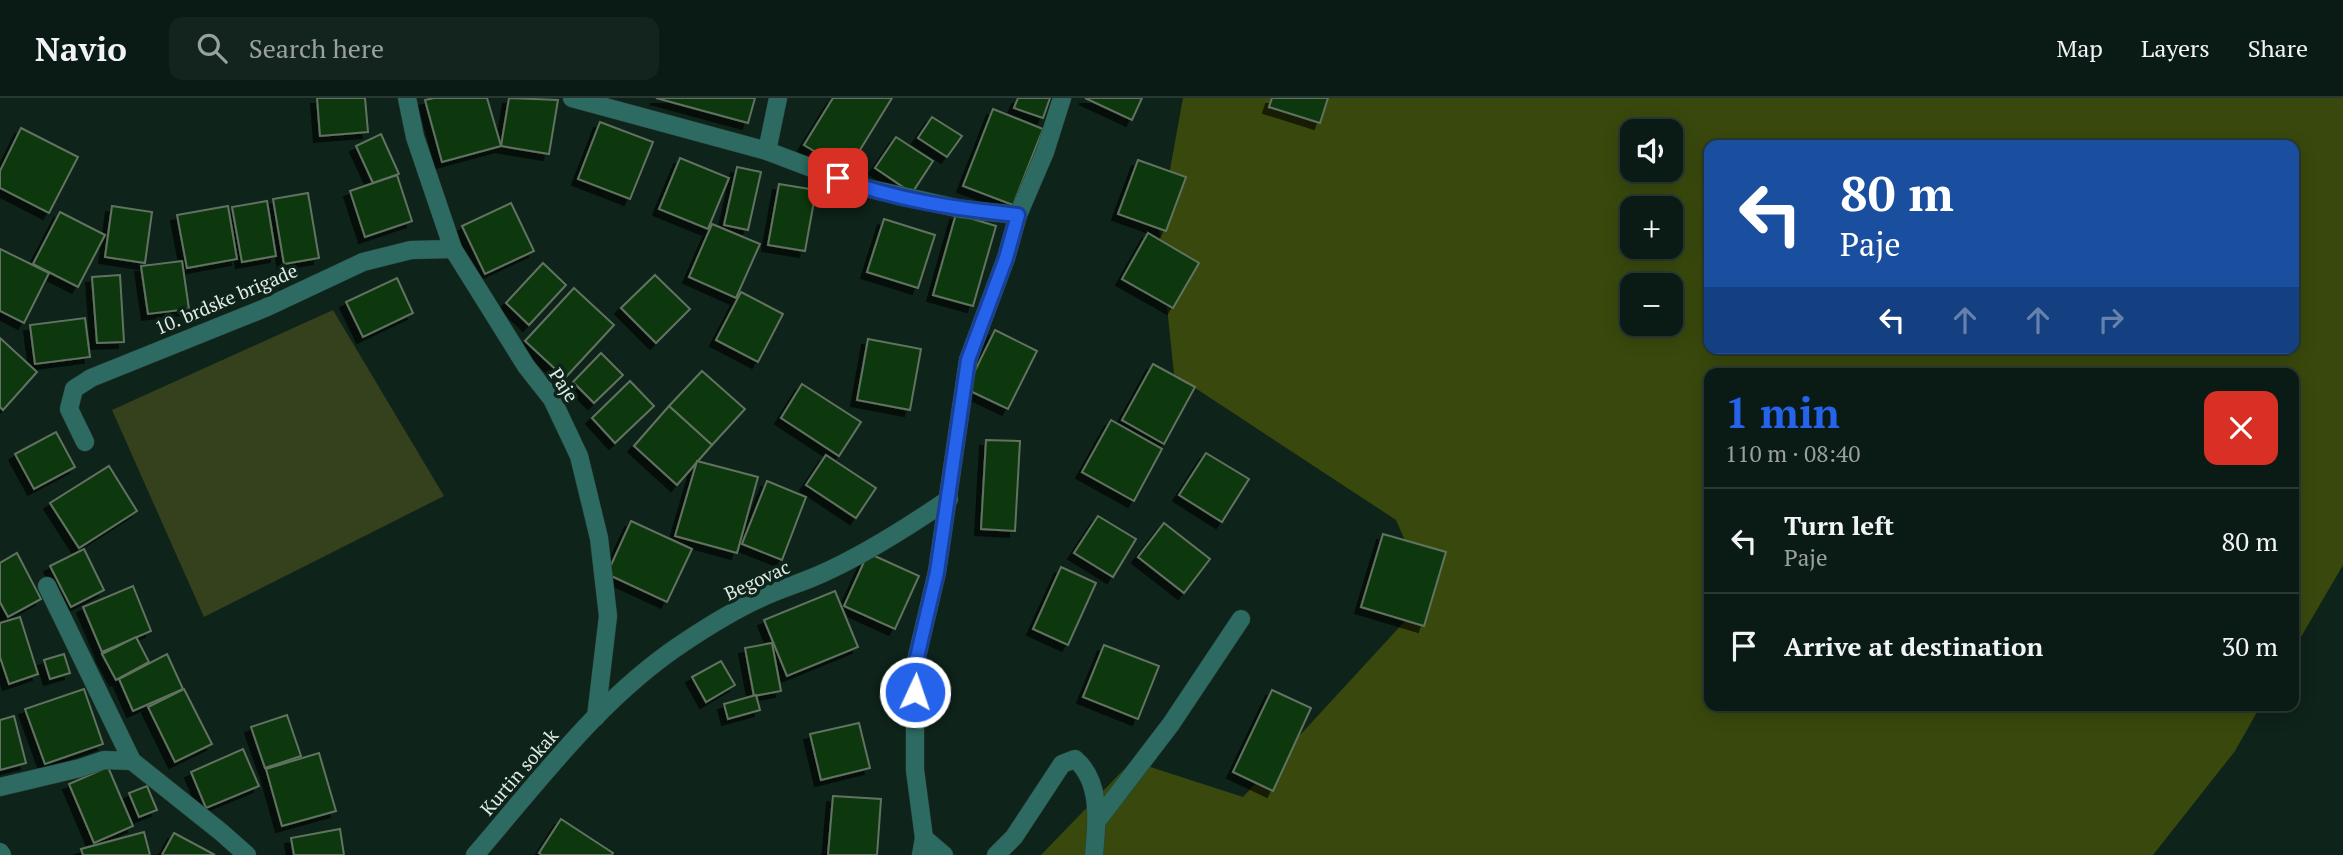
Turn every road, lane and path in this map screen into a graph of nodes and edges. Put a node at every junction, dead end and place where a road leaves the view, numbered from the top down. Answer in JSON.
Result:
{"nodes":[{"id":1,"x":407,"y":98,"type":"edge"},
{"id":2,"x":572,"y":98,"type":"edge"},
{"id":3,"x":778,"y":98,"type":"edge"},
{"id":4,"x":1062,"y":98,"type":"edge"},
{"id":5,"x":767,"y":150,"type":"junction"},
{"id":6,"x":1018,"y":215,"type":"junction"},
{"id":7,"x":453,"y":249,"type":"junction"},
{"id":8,"x":85,"y":442,"type":"dead end"},
{"id":9,"x":949,"y":499,"type":"junction"},
{"id":10,"x":47,"y":586,"type":"dead end"},
{"id":11,"x":1241,"y":620,"type":"dead end"},
{"id":12,"x":596,"y":717,"type":"junction"},
{"id":13,"x":132,"y":761,"type":"junction"},
{"id":14,"x":0,"y":787,"type":"edge"},
{"id":15,"x":1097,"y":821,"type":"junction"},
{"id":16,"x":923,"y":847,"type":"edge"},
{"id":17,"x":247,"y":855,"type":"edge"},
{"id":18,"x":475,"y":855,"type":"edge"},
{"id":19,"x":944,"y":855,"type":"edge"},
{"id":20,"x":996,"y":855,"type":"edge"},
{"id":21,"x":1094,"y":855,"type":"edge"}],
"edges":[{"from":1,"to":7,"type":"street","name":"Paje"},
{"from":2,"to":5,"type":"street"},
{"from":3,"to":5,"type":"street"},
{"from":4,"to":6,"type":"street"},
{"from":5,"to":6,"type":"street"},
{"from":6,"to":9,"type":"street"},
{"from":7,"to":8,"type":"street","name":"10. brdske brigade"},
{"from":7,"to":12,"type":"street","name":"Paje"},
{"from":9,"to":12,"type":"street","name":"Begovac"},
{"from":9,"to":16,"type":"street"},
{"from":10,"to":13,"type":"street"},
{"from":11,"to":15,"type":"street"},
{"from":12,"to":18,"type":"street","name":"Kurtin sokak"},
{"from":13,"to":14,"type":"street"},
{"from":13,"to":17,"type":"street"},
{"from":15,"to":20,"type":"street"},
{"from":15,"to":21,"type":"street"},
{"from":16,"to":19,"type":"street"}]}
